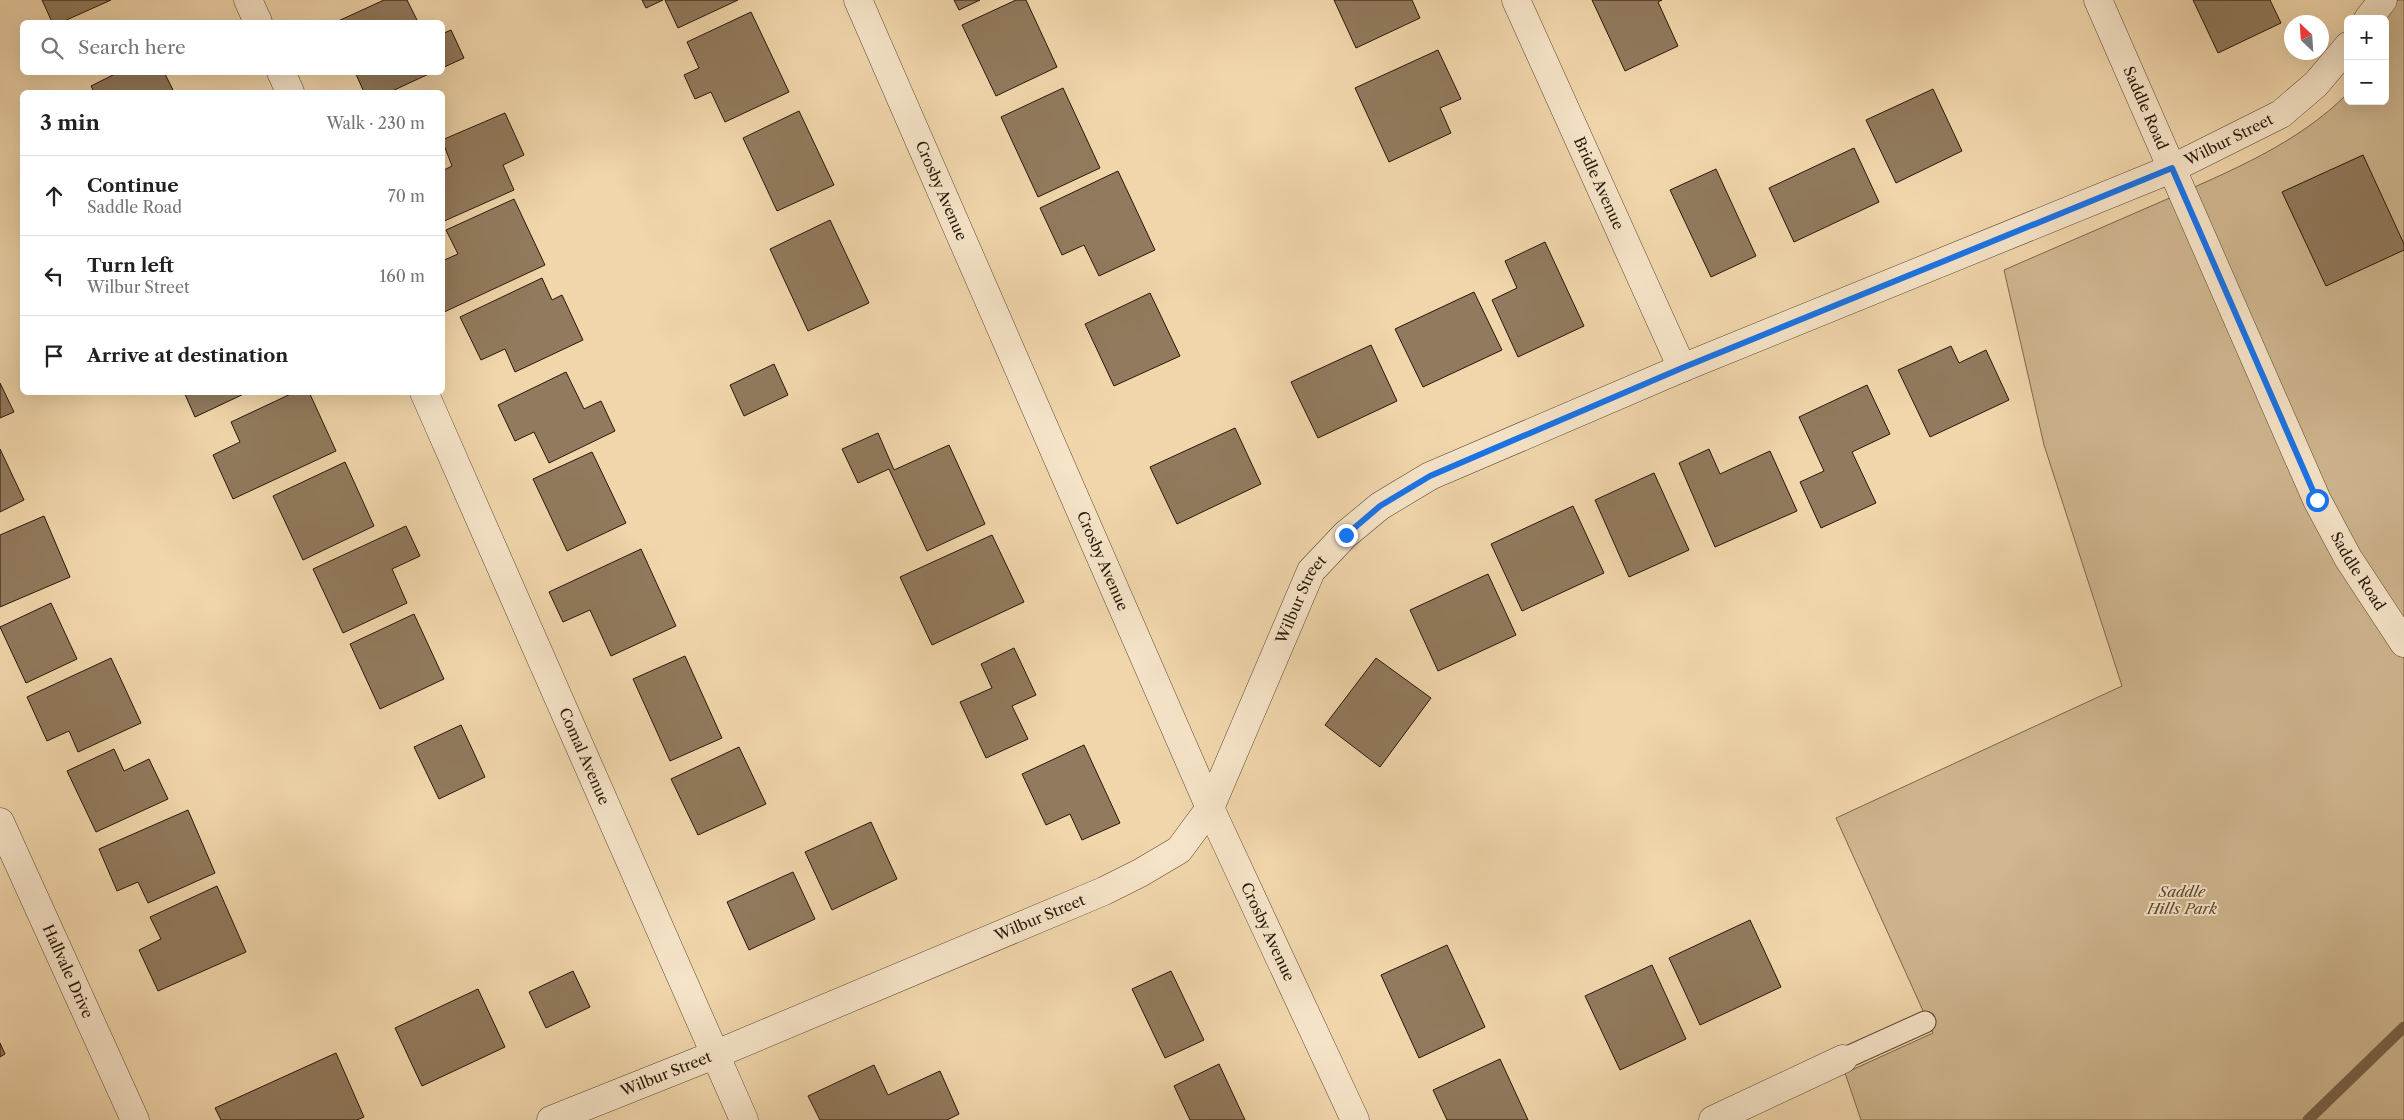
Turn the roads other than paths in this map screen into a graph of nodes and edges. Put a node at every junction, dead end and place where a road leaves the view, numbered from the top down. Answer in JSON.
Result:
{"nodes":[{"id":1,"x":248,"y":0,"type":"edge"},
{"id":2,"x":858,"y":0,"type":"edge"},
{"id":3,"x":1516,"y":0,"type":"edge"},
{"id":4,"x":2098,"y":0,"type":"edge"},
{"id":5,"x":2383,"y":0,"type":"edge"},
{"id":6,"x":2371,"y":15,"type":"edge"},
{"id":7,"x":257,"y":20,"type":"edge"},
{"id":8,"x":2344,"y":51,"type":"edge"},
{"id":9,"x":282,"y":75,"type":"edge"},
{"id":10,"x":289,"y":90,"type":"edge"},
{"id":11,"x":2172,"y":168,"type":"junction"},
{"id":12,"x":1682,"y":368,"type":"junction"},
{"id":13,"x":425,"y":395,"type":"edge"},
{"id":14,"x":2404,"y":643,"type":"edge"},
{"id":15,"x":1210,"y":808,"type":"junction"},
{"id":16,"x":0,"y":822,"type":"edge"},
{"id":17,"x":1926,"y":1022,"type":"dead end"},
{"id":18,"x":714,"y":1056,"type":"junction"},
{"id":19,"x":1843,"y":1059,"type":"joint"},
{"id":20,"x":134,"y":1120,"type":"edge"},
{"id":21,"x":551,"y":1120,"type":"edge"},
{"id":22,"x":744,"y":1120,"type":"edge"},
{"id":23,"x":1355,"y":1120,"type":"edge"},
{"id":24,"x":1713,"y":1120,"type":"edge"}],
"edges":[{"from":1,"to":7,"type":"street"},
{"from":2,"to":15,"type":"street","name":"Crosby Avenue"},
{"from":3,"to":12,"type":"street","name":"Bridle Avenue"},
{"from":4,"to":11,"type":"street","name":"Saddle Road"},
{"from":5,"to":6,"type":"street"},
{"from":8,"to":11,"type":"street","name":"Wilbur Street"},
{"from":9,"to":10,"type":"street"},
{"from":11,"to":12,"type":"street","name":"Wilbur Street"},
{"from":11,"to":14,"type":"street","name":"Saddle Road"},
{"from":12,"to":15,"type":"street","name":"Wilbur Street"},
{"from":13,"to":18,"type":"street","name":"Comal Avenue"},
{"from":15,"to":18,"type":"street","name":"Wilbur Street"},
{"from":15,"to":23,"type":"street","name":"Crosby Avenue"},
{"from":16,"to":20,"type":"street","name":"Hallvale Drive"},
{"from":17,"to":19,"type":"lane"},
{"from":18,"to":21,"type":"street","name":"Wilbur Street"},
{"from":18,"to":22,"type":"street","name":"Comal Avenue"},
{"from":19,"to":24,"type":"street"}]}
